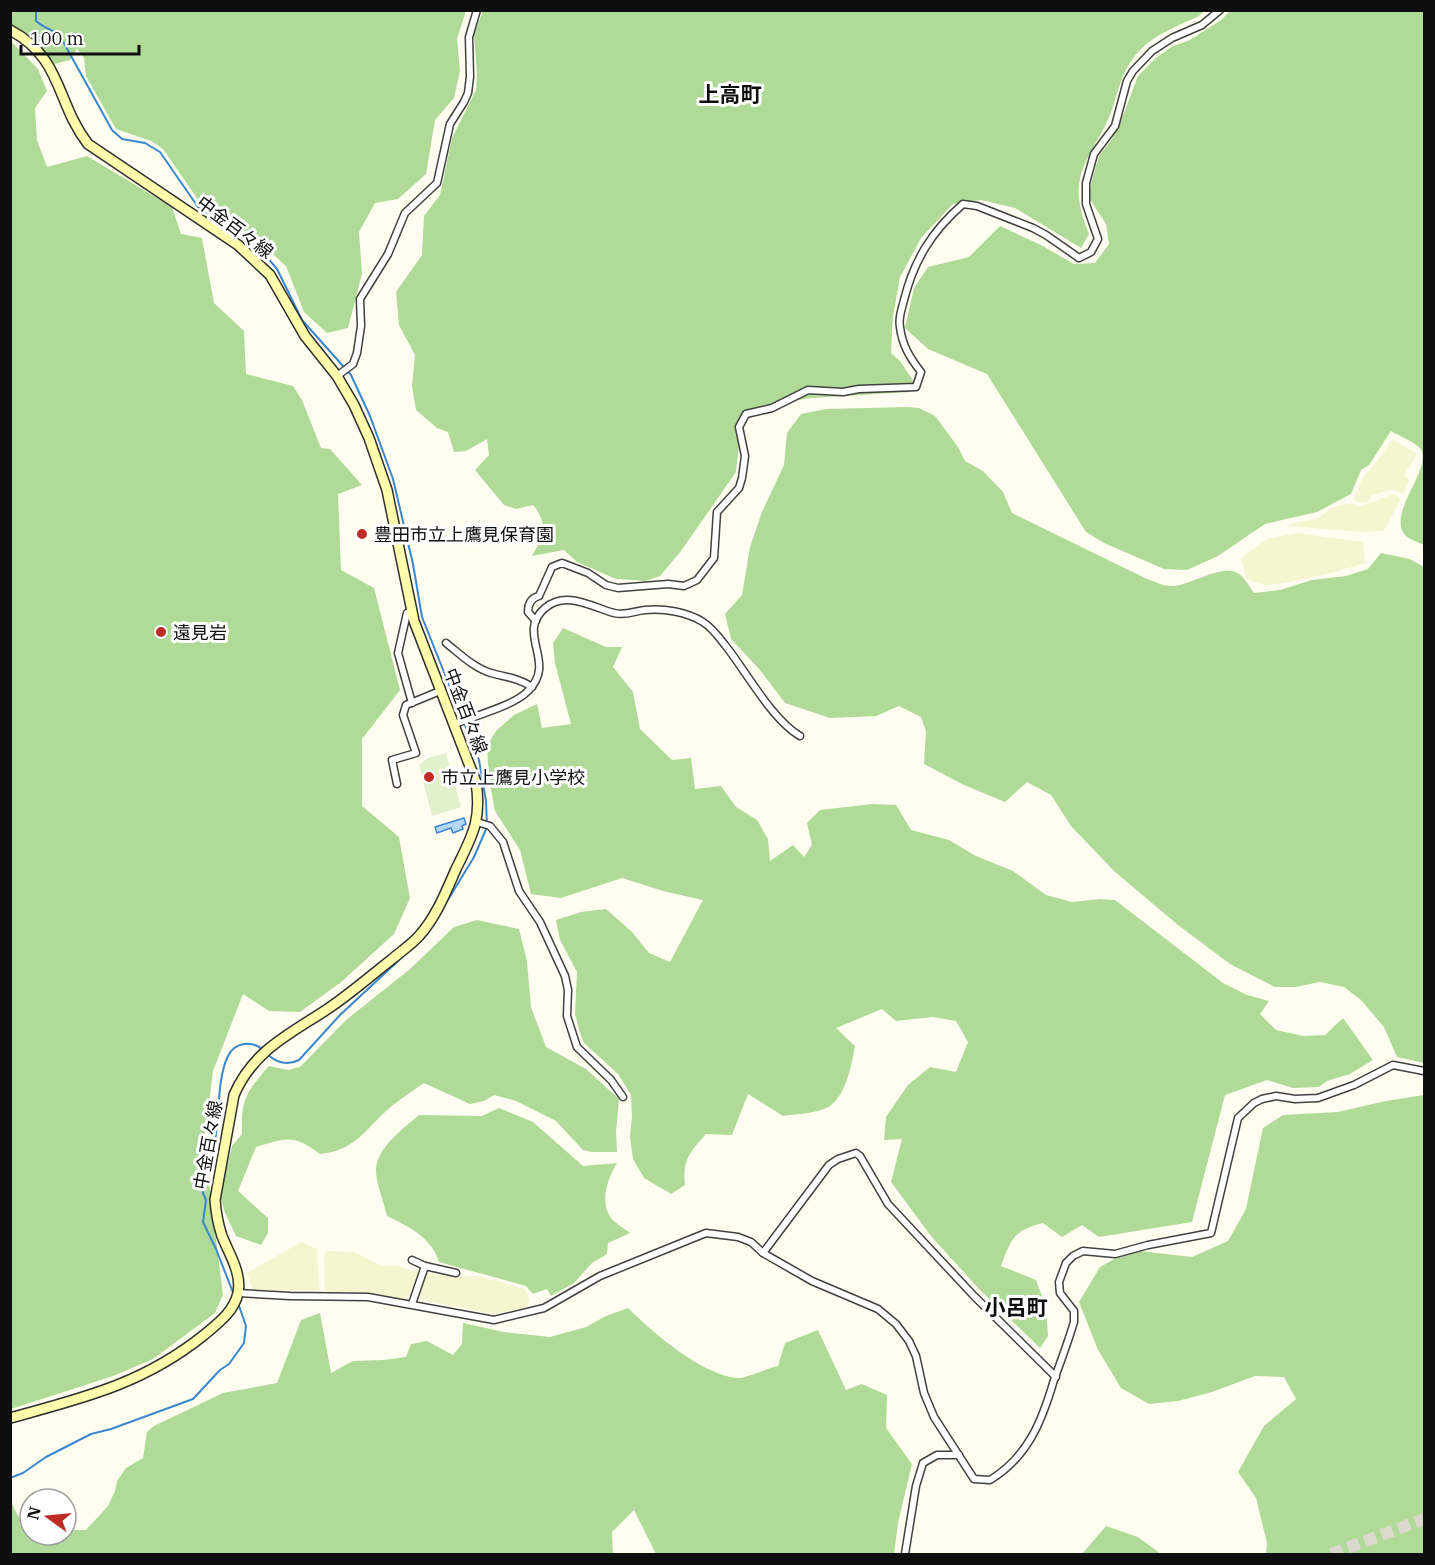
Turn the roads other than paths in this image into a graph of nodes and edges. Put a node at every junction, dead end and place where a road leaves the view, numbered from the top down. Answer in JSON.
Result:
{"nodes":[{"id":1,"x":477,"y":10,"type":"edge"},
{"id":2,"x":1220,"y":10,"type":"edge"},
{"id":3,"x":10,"y":30,"type":"edge"},
{"id":4,"x":339,"y":374,"type":"junction"},
{"id":5,"x":411,"y":612,"type":"junction"},
{"id":6,"x":536,"y":621,"type":"junction"},
{"id":7,"x":446,"y":643,"type":"dead end"},
{"id":8,"x":532,"y":687,"type":"junction"},
{"id":9,"x":441,"y":691,"type":"junction"},
{"id":10,"x":412,"y":703,"type":"junction"},
{"id":11,"x":455,"y":724,"type":"junction"},
{"id":12,"x":800,"y":736,"type":"dead end"},
{"id":13,"x":397,"y":784,"type":"dead end"},
{"id":14,"x":478,"y":823,"type":"junction"},
{"id":15,"x":1425,"y":1071,"type":"edge"},
{"id":16,"x":623,"y":1097,"type":"dead end"},
{"id":17,"x":763,"y":1253,"type":"junction"},
{"id":18,"x":412,"y":1260,"type":"dead end"},
{"id":19,"x":425,"y":1266,"type":"junction"},
{"id":20,"x":456,"y":1273,"type":"dead end"},
{"id":21,"x":238,"y":1293,"type":"junction"},
{"id":22,"x":412,"y":1304,"type":"junction"},
{"id":23,"x":1056,"y":1377,"type":"junction"},
{"id":24,"x":10,"y":1418,"type":"edge"},
{"id":25,"x":959,"y":1455,"type":"junction"},
{"id":26,"x":905,"y":1554,"type":"edge"}],
"edges":[{"from":1,"to":4,"type":"street"},
{"from":2,"to":6,"type":"street"},
{"from":3,"to":4,"type":"main road","name":"中金百々線"},
{"from":4,"to":5,"type":"main road","name":"中金百々線"},
{"from":5,"to":9,"type":"main road","name":"中金百々線"},
{"from":5,"to":10,"type":"street"},
{"from":6,"to":8,"type":"street"},
{"from":6,"to":12,"type":"street"},
{"from":7,"to":8,"type":"street"},
{"from":8,"to":11,"type":"street"},
{"from":9,"to":10,"type":"street"},
{"from":9,"to":11,"type":"main road","name":"中金百々線"},
{"from":10,"to":13,"type":"street"},
{"from":11,"to":14,"type":"main road","name":"中金百々線"},
{"from":14,"to":16,"type":"street"},
{"from":14,"to":21,"type":"main road","name":"中金百々線"},
{"from":15,"to":23,"type":"street"},
{"from":17,"to":22,"type":"street"},
{"from":17,"to":23,"type":"street"},
{"from":17,"to":25,"type":"street"},
{"from":18,"to":19,"type":"street"},
{"from":19,"to":20,"type":"street"},
{"from":19,"to":22,"type":"street"},
{"from":21,"to":22,"type":"street"},
{"from":21,"to":24,"type":"main road"},
{"from":23,"to":25,"type":"street"},
{"from":25,"to":26,"type":"street"}]}
